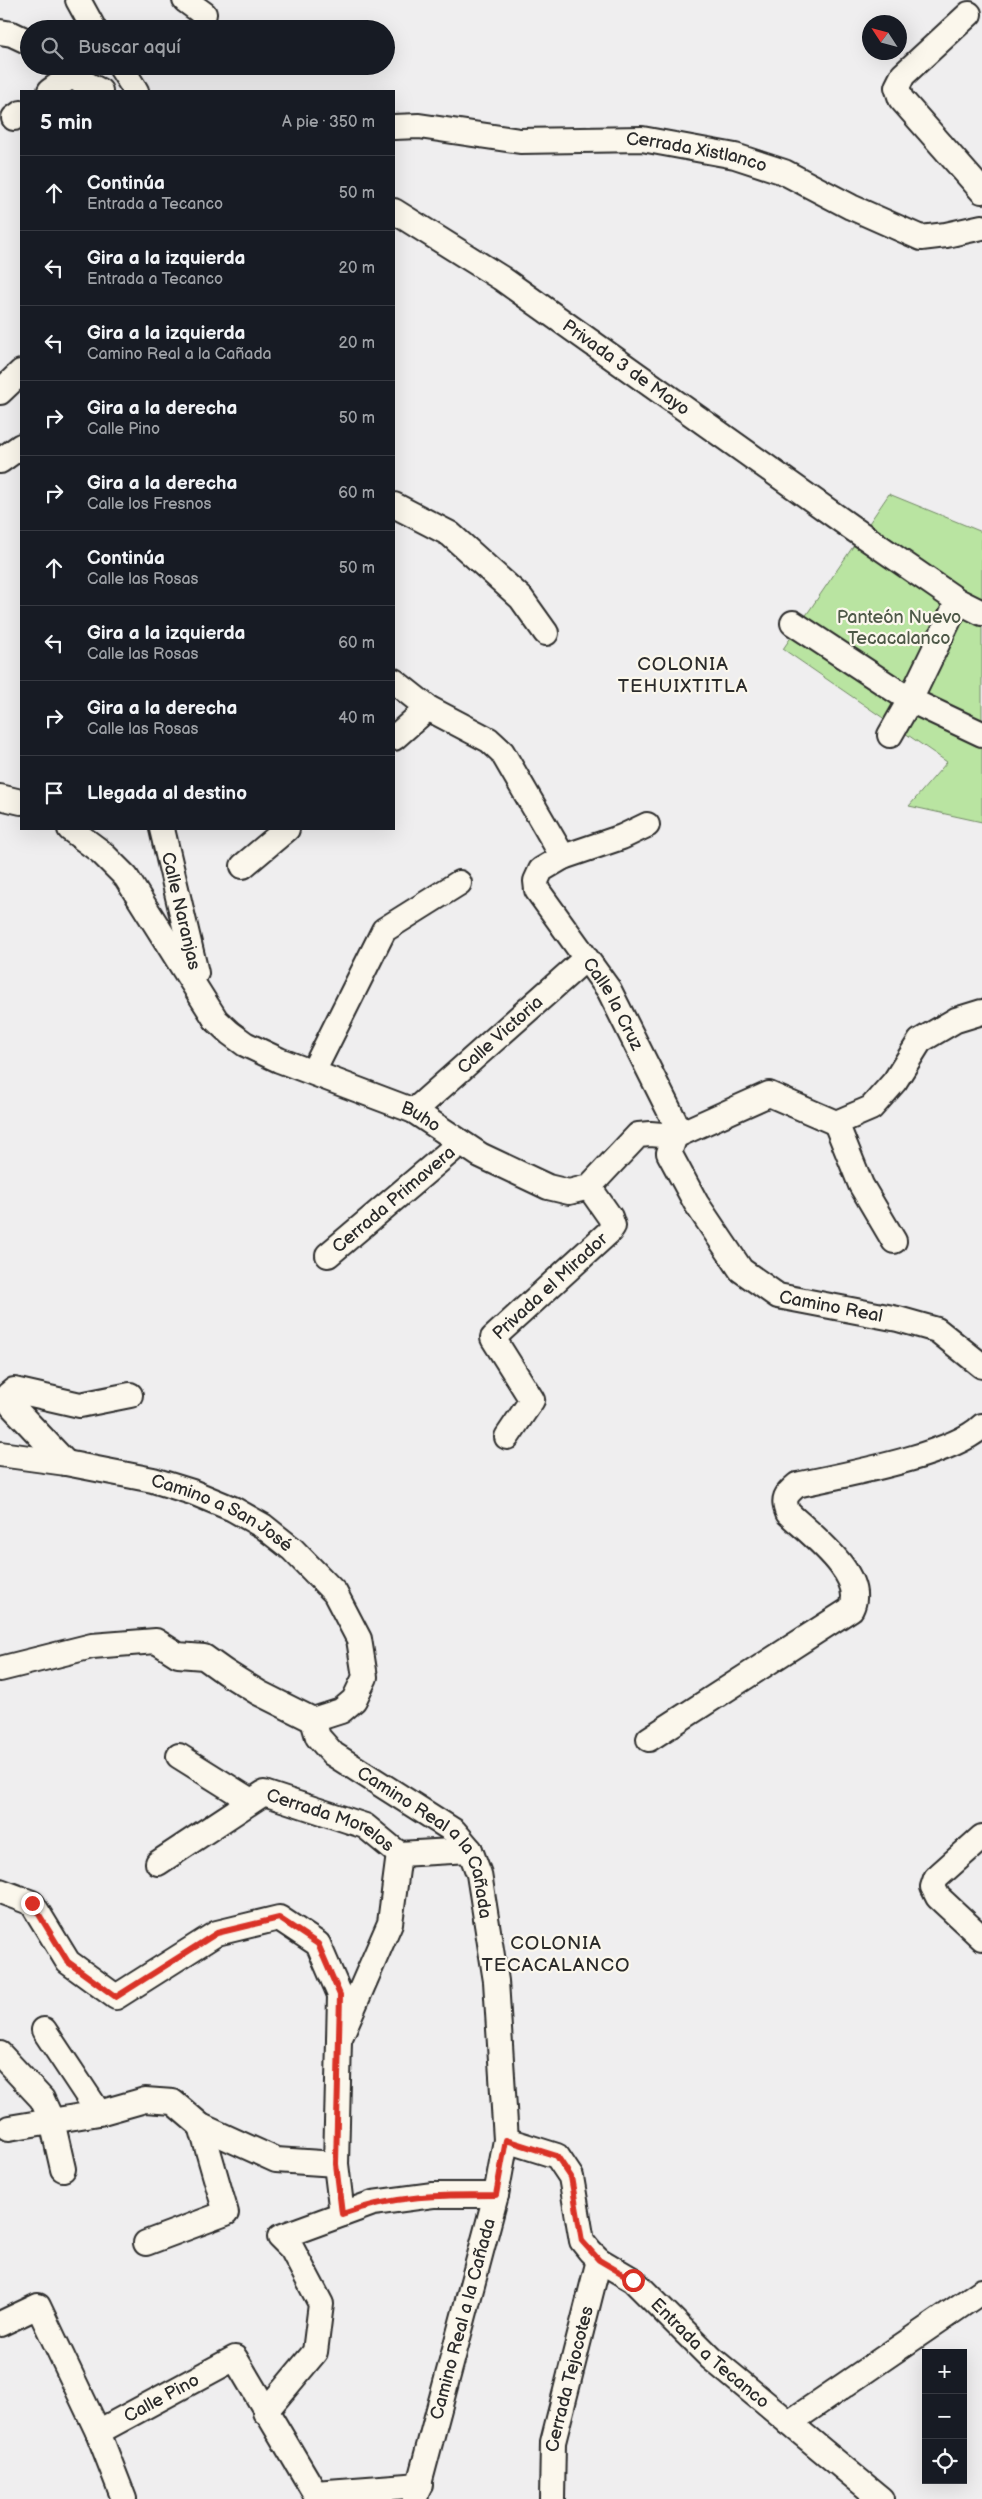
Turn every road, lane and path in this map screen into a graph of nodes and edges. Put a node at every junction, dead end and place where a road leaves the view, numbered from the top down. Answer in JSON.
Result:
{"nodes":[{"id":1,"x":78,"y":0,"type":"edge"},
{"id":2,"x":185,"y":0,"type":"edge"},
{"id":3,"x":204,"y":14,"type":"dead end"},
{"id":4,"x":972,"y":14,"type":"edge"},
{"id":5,"x":89,"y":20,"type":"edge"},
{"id":6,"x":0,"y":32,"type":"edge"},
{"id":7,"x":20,"y":38,"type":"edge"},
{"id":8,"x":63,"y":75,"type":"edge"},
{"id":9,"x":73,"y":75,"type":"edge"},
{"id":10,"x":126,"y":75,"type":"edge"},
{"id":11,"x":51,"y":90,"type":"edge"},
{"id":12,"x":98,"y":90,"type":"edge"},
{"id":13,"x":135,"y":90,"type":"edge"},
{"id":14,"x":395,"y":127,"type":"edge"},
{"id":15,"x":982,"y":192,"type":"edge"},
{"id":16,"x":395,"y":212,"type":"edge"},
{"id":17,"x":982,"y":227,"type":"edge"},
{"id":18,"x":20,"y":373,"type":"edge"},
{"id":19,"x":0,"y":392,"type":"edge"},
{"id":20,"x":20,"y":447,"type":"edge"},
{"id":21,"x":0,"y":461,"type":"edge"},
{"id":22,"x":395,"y":506,"type":"edge"},
{"id":23,"x":958,"y":601,"type":"junction"},
{"id":24,"x":982,"y":613,"type":"edge"},
{"id":25,"x":793,"y":622,"type":"dead end"},
{"id":26,"x":546,"y":633,"type":"dead end"},
{"id":27,"x":395,"y":682,"type":"edge"},
{"id":28,"x":910,"y":700,"type":"junction"},
{"id":29,"x":428,"y":708,"type":"junction"},
{"id":30,"x":982,"y":734,"type":"edge"},
{"id":31,"x":890,"y":735,"type":"dead end"},
{"id":32,"x":395,"y":737,"type":"edge"},
{"id":33,"x":0,"y":797,"type":"edge"},
{"id":34,"x":20,"y":802,"type":"edge"},
{"id":35,"x":647,"y":825,"type":"dead end"},
{"id":36,"x":71,"y":830,"type":"edge"},
{"id":37,"x":162,"y":830,"type":"edge"},
{"id":38,"x":286,"y":830,"type":"edge"},
{"id":39,"x":563,"y":857,"type":"junction"},
{"id":40,"x":243,"y":866,"type":"dead end"},
{"id":41,"x":459,"y":883,"type":"dead end"},
{"id":42,"x":585,"y":959,"type":"junction"},
{"id":43,"x":200,"y":992,"type":"junction"},
{"id":44,"x":982,"y":1012,"type":"edge"},
{"id":45,"x":313,"y":1072,"type":"junction"},
{"id":46,"x":414,"y":1111,"type":"junction"},
{"id":47,"x":836,"y":1123,"type":"junction"},
{"id":48,"x":675,"y":1136,"type":"junction"},
{"id":49,"x":460,"y":1143,"type":"junction"},
{"id":50,"x":589,"y":1187,"type":"junction"},
{"id":51,"x":894,"y":1241,"type":"dead end"},
{"id":52,"x":328,"y":1255,"type":"dead end"},
{"id":53,"x":982,"y":1366,"type":"edge"},
{"id":54,"x":130,"y":1395,"type":"dead end"},
{"id":55,"x":982,"y":1426,"type":"edge"},
{"id":56,"x":507,"y":1437,"type":"dead end"},
{"id":57,"x":0,"y":1454,"type":"edge"},
{"id":58,"x":66,"y":1463,"type":"junction"},
{"id":59,"x":0,"y":1669,"type":"edge"},
{"id":60,"x":313,"y":1720,"type":"junction"},
{"id":61,"x":650,"y":1739,"type":"dead end"},
{"id":62,"x":179,"y":1756,"type":"dead end"},
{"id":63,"x":251,"y":1801,"type":"junction"},
{"id":64,"x":982,"y":1837,"type":"edge"},
{"id":65,"x":470,"y":1850,"type":"junction"},
{"id":66,"x":398,"y":1854,"type":"junction"},
{"id":67,"x":158,"y":1863,"type":"dead end"},
{"id":68,"x":0,"y":1891,"type":"edge"},
{"id":69,"x":982,"y":1938,"type":"edge"},
{"id":70,"x":44,"y":2030,"type":"dead end"},
{"id":71,"x":339,"y":2040,"type":"junction"},
{"id":72,"x":0,"y":2054,"type":"edge"},
{"id":73,"x":100,"y":2113,"type":"junction"},
{"id":74,"x":52,"y":2121,"type":"junction"},
{"id":75,"x":200,"y":2126,"type":"junction"},
{"id":76,"x":9,"y":2128,"type":"dead end"},
{"id":77,"x":506,"y":2140,"type":"junction"},
{"id":78,"x":336,"y":2164,"type":"junction"},
{"id":79,"x":63,"y":2169,"type":"dead end"},
{"id":80,"x":496,"y":2195,"type":"junction"},
{"id":81,"x":342,"y":2214,"type":"junction"},
{"id":82,"x":146,"y":2243,"type":"dead end"},
{"id":83,"x":599,"y":2260,"type":"junction"},
{"id":84,"x":982,"y":2291,"type":"edge"},
{"id":85,"x":0,"y":2324,"type":"edge"},
{"id":86,"x":265,"y":2412,"type":"junction"},
{"id":87,"x":789,"y":2423,"type":"junction"},
{"id":88,"x":98,"y":2432,"type":"junction"},
{"id":89,"x":417,"y":2492,"type":"edge"},
{"id":90,"x":124,"y":2499,"type":"edge"},
{"id":91,"x":552,"y":2499,"type":"edge"},
{"id":92,"x":881,"y":2499,"type":"edge"}],
"edges":[{"from":1,"to":5,"type":"street"},
{"from":2,"to":3,"type":"street"},
{"from":4,"to":15,"type":"street"},
{"from":6,"to":7,"type":"street"},
{"from":8,"to":11,"type":"street"},
{"from":9,"to":12,"type":"street"},
{"from":10,"to":13,"type":"street"},
{"from":14,"to":17,"type":"street","name":"Cerrada Xistlanco"},
{"from":16,"to":23,"type":"street","name":"Privada 3 de Mayo"},
{"from":18,"to":19,"type":"street"},
{"from":20,"to":21,"type":"street"},
{"from":22,"to":26,"type":"street"},
{"from":23,"to":24,"type":"street","name":"Privada 3 de Mayo"},
{"from":23,"to":28,"type":"street"},
{"from":25,"to":28,"type":"street"},
{"from":27,"to":29,"type":"street"},
{"from":28,"to":30,"type":"street"},
{"from":28,"to":31,"type":"street"},
{"from":29,"to":32,"type":"street"},
{"from":29,"to":39,"type":"street"},
{"from":33,"to":34,"type":"street"},
{"from":35,"to":39,"type":"street"},
{"from":36,"to":43,"type":"street","name":"Buho"},
{"from":37,"to":43,"type":"street","name":"Calle Naranjas"},
{"from":38,"to":40,"type":"street"},
{"from":39,"to":42,"type":"street","name":"Calle la Cruz"},
{"from":41,"to":45,"type":"street"},
{"from":42,"to":46,"type":"street","name":"Calle Victoria"},
{"from":42,"to":48,"type":"street","name":"Calle la Cruz"},
{"from":43,"to":45,"type":"street","name":"Buho"},
{"from":44,"to":47,"type":"street"},
{"from":45,"to":46,"type":"street","name":"Buho"},
{"from":46,"to":49,"type":"street","name":"Buho"},
{"from":47,"to":48,"type":"street"},
{"from":47,"to":51,"type":"street"},
{"from":48,"to":50,"type":"street"},
{"from":48,"to":53,"type":"street","name":"Camino Real"},
{"from":49,"to":50,"type":"street","name":"Buho"},
{"from":49,"to":52,"type":"street","name":"Cerrada Primavera"},
{"from":50,"to":56,"type":"street","name":"Privada el Mirador"},
{"from":54,"to":58,"type":"street"},
{"from":55,"to":61,"type":"street"},
{"from":57,"to":58,"type":"street","name":"Camino a San José"},
{"from":58,"to":60,"type":"street","name":"Camino a San José"},
{"from":59,"to":60,"type":"street"},
{"from":60,"to":65,"type":"street","name":"Camino Real a la Cañada"},
{"from":62,"to":63,"type":"street"},
{"from":63,"to":66,"type":"street","name":"Cerrada Morelos"},
{"from":63,"to":67,"type":"street","name":"Cerrada Morelos"},
{"from":64,"to":69,"type":"street"},
{"from":65,"to":66,"type":"street"},
{"from":65,"to":77,"type":"street","name":"Camino Real a la Cañada"},
{"from":66,"to":71,"type":"street"},
{"from":68,"to":71,"type":"street"},
{"from":70,"to":73,"type":"street"},
{"from":71,"to":78,"type":"street"},
{"from":72,"to":74,"type":"street"},
{"from":73,"to":74,"type":"street"},
{"from":73,"to":75,"type":"street"},
{"from":74,"to":76,"type":"street"},
{"from":74,"to":79,"type":"street"},
{"from":75,"to":78,"type":"street"},
{"from":75,"to":82,"type":"street"},
{"from":77,"to":80,"type":"street","name":"Camino Real a la Cañada"},
{"from":77,"to":83,"type":"street","name":"Entrada a Tecanco"},
{"from":78,"to":81,"type":"street"},
{"from":80,"to":81,"type":"street"},
{"from":80,"to":89,"type":"street","name":"Camino Real a la Cañada"},
{"from":81,"to":86,"type":"street"},
{"from":83,"to":87,"type":"street","name":"Entrada a Tecanco"},
{"from":83,"to":91,"type":"street","name":"Cerrada Tejocotes"},
{"from":84,"to":87,"type":"street"},
{"from":85,"to":88,"type":"street"},
{"from":86,"to":88,"type":"street","name":"Calle Pino"},
{"from":86,"to":89,"type":"street","name":"Calle Pino"},
{"from":87,"to":92,"type":"street","name":"Entrada a Tecanco"},
{"from":88,"to":90,"type":"street"}]}
